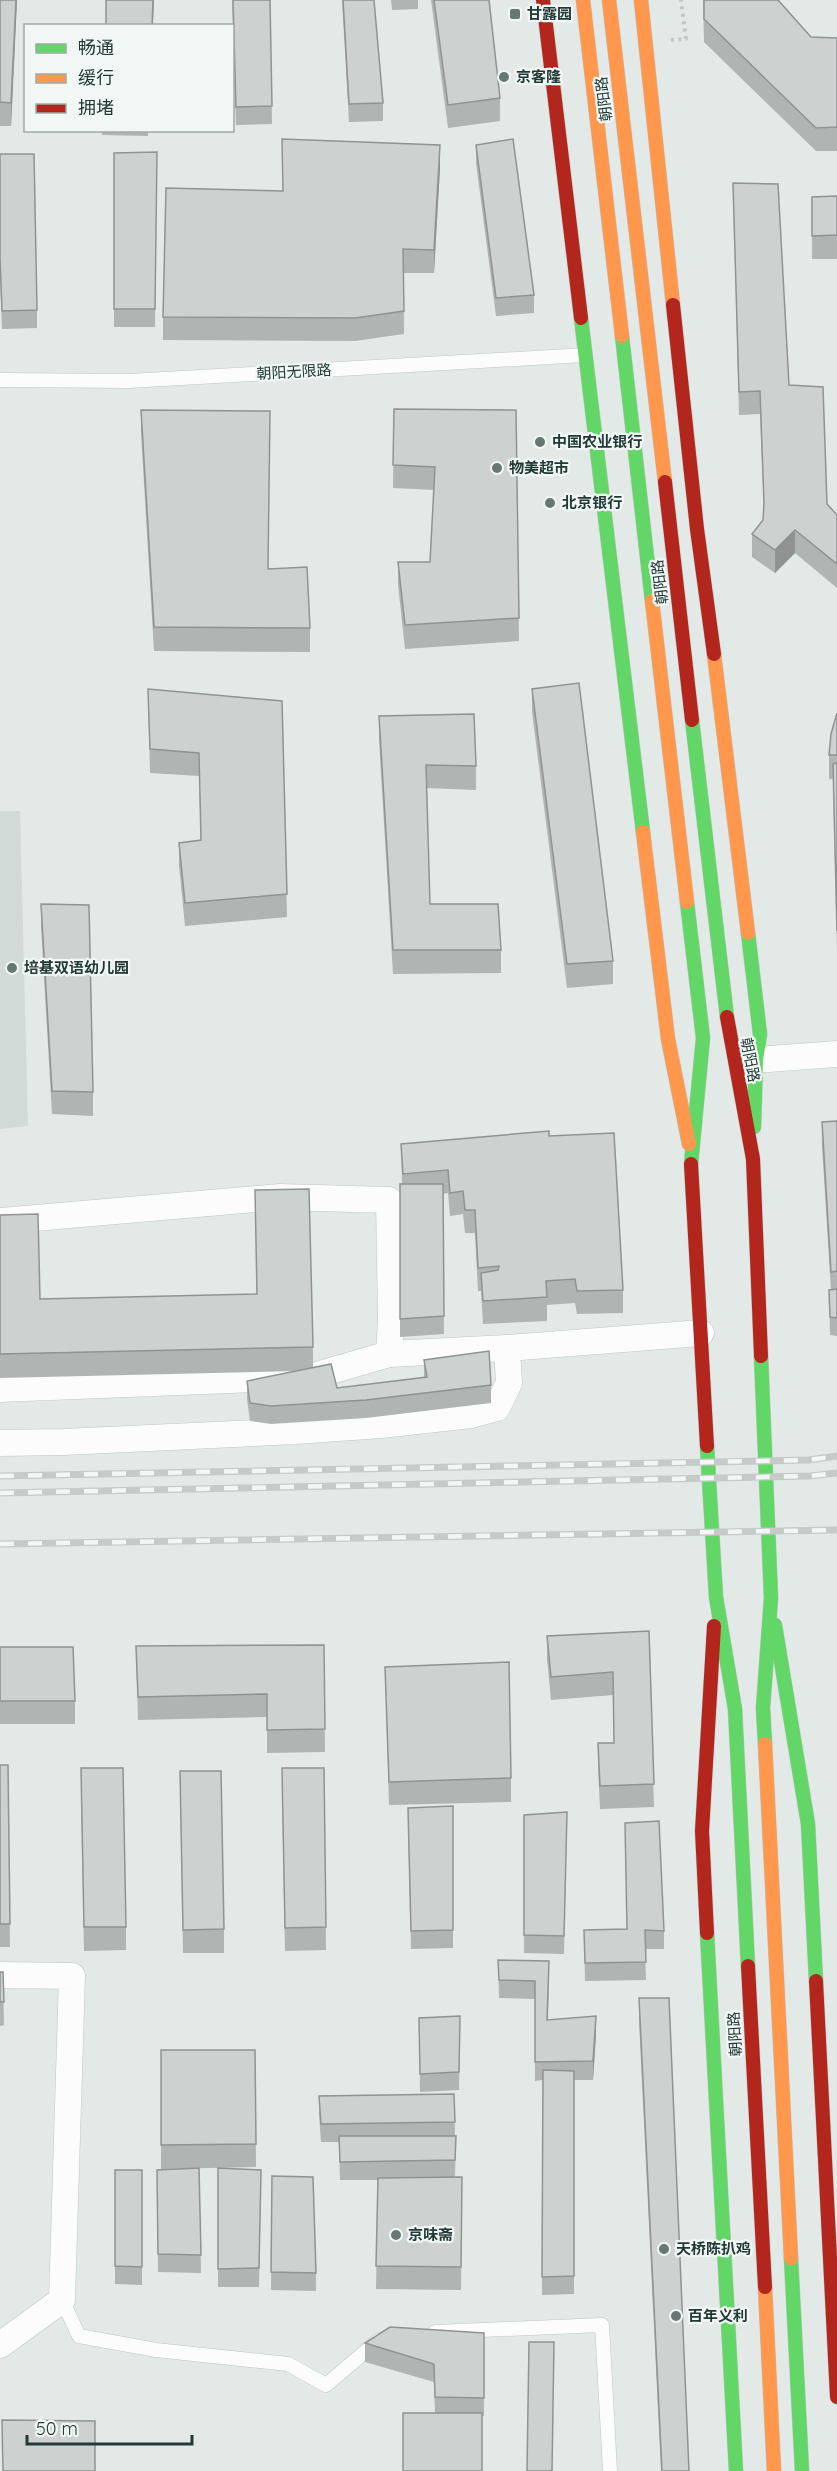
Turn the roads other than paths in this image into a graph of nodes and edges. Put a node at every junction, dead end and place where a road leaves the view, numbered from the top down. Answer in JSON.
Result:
{"nodes":[{"id":1,"x":543,"y":0,"type":"edge"},
{"id":2,"x":583,"y":0,"type":"edge"},
{"id":3,"x":609,"y":0,"type":"edge"},
{"id":4,"x":641,"y":0,"type":"edge"},
{"id":5,"x":587,"y":355,"type":"junction"},
{"id":6,"x":0,"y":380,"type":"edge"},
{"id":7,"x":709,"y":727,"type":"junction"},
{"id":8,"x":649,"y":733,"type":"junction"},
{"id":9,"x":837,"y":1054,"type":"edge"},
{"id":10,"x":756,"y":1060,"type":"junction"},
{"id":11,"x":691,"y":1157,"type":"junction"},
{"id":12,"x":753,"y":1159,"type":"junction"},
{"id":13,"x":0,"y":1221,"type":"edge"},
{"id":14,"x":701,"y":1333,"type":"junction"},
{"id":15,"x":507,"y":1348,"type":"junction"},
{"id":16,"x":389,"y":1354,"type":"junction"},
{"id":17,"x":0,"y":1389,"type":"edge"},
{"id":18,"x":0,"y":1443,"type":"edge"},
{"id":19,"x":716,"y":1597,"type":"junction"},
{"id":20,"x":771,"y":1598,"type":"junction"},
{"id":21,"x":0,"y":1975,"type":"edge"},
{"id":22,"x":826,"y":1989,"type":"edge"},
{"id":23,"x":794,"y":2204,"type":"junction"},
{"id":24,"x":756,"y":2206,"type":"junction"},
{"id":25,"x":63,"y":2301,"type":"junction"},
{"id":26,"x":420,"y":2333,"type":"edge"},
{"id":27,"x":397,"y":2334,"type":"edge"},
{"id":28,"x":0,"y":2345,"type":"edge"},
{"id":29,"x":837,"y":2397,"type":"edge"},
{"id":30,"x":610,"y":2471,"type":"edge"},
{"id":31,"x":736,"y":2471,"type":"edge"},
{"id":32,"x":774,"y":2471,"type":"edge"},
{"id":33,"x":802,"y":2471,"type":"edge"}],
"edges":[{"from":1,"to":5,"type":"main road","name":"朝阳路"},
{"from":2,"to":8,"type":"main road","name":"朝阳路"},
{"from":3,"to":7,"type":"main road","name":"朝阳路"},
{"from":4,"to":7,"type":"main road","name":"朝阳路"},
{"from":5,"to":6,"type":"lane","name":"朝阳无限路"},
{"from":5,"to":8,"type":"main road","name":"朝阳路"},
{"from":7,"to":8,"type":"main road"},
{"from":7,"to":10,"type":"main road","name":"朝阳路"},
{"from":7,"to":12,"type":"main road","name":"朝阳路"},
{"from":8,"to":11,"type":"main road","name":"朝阳路"},
{"from":8,"to":11,"type":"main road","name":"朝阳路"},
{"from":9,"to":10,"type":"street"},
{"from":10,"to":12,"type":"main road","name":"朝阳路"},
{"from":11,"to":14,"type":"main road","name":"朝阳路"},
{"from":12,"to":20,"type":"main road","name":"朝阳路"},
{"from":13,"to":16,"type":"street"},
{"from":14,"to":15,"type":"street"},
{"from":14,"to":19,"type":"main road","name":"朝阳路"},
{"from":15,"to":16,"type":"street"},
{"from":15,"to":18,"type":"street"},
{"from":16,"to":17,"type":"street"},
{"from":19,"to":24,"type":"main road","name":"朝阳路"},
{"from":19,"to":31,"type":"main road","name":"朝阳路"},
{"from":20,"to":22,"type":"main road","name":"朝阳路"},
{"from":20,"to":23,"type":"main road","name":"朝阳路"},
{"from":21,"to":25,"type":"street"},
{"from":22,"to":29,"type":"main road","name":"朝阳路"},
{"from":23,"to":24,"type":"main road"},
{"from":23,"to":33,"type":"main road","name":"朝阳路"},
{"from":24,"to":32,"type":"main road","name":"朝阳路"},
{"from":25,"to":27,"type":"lane"},
{"from":25,"to":28,"type":"street"},
{"from":26,"to":30,"type":"lane"}]}
